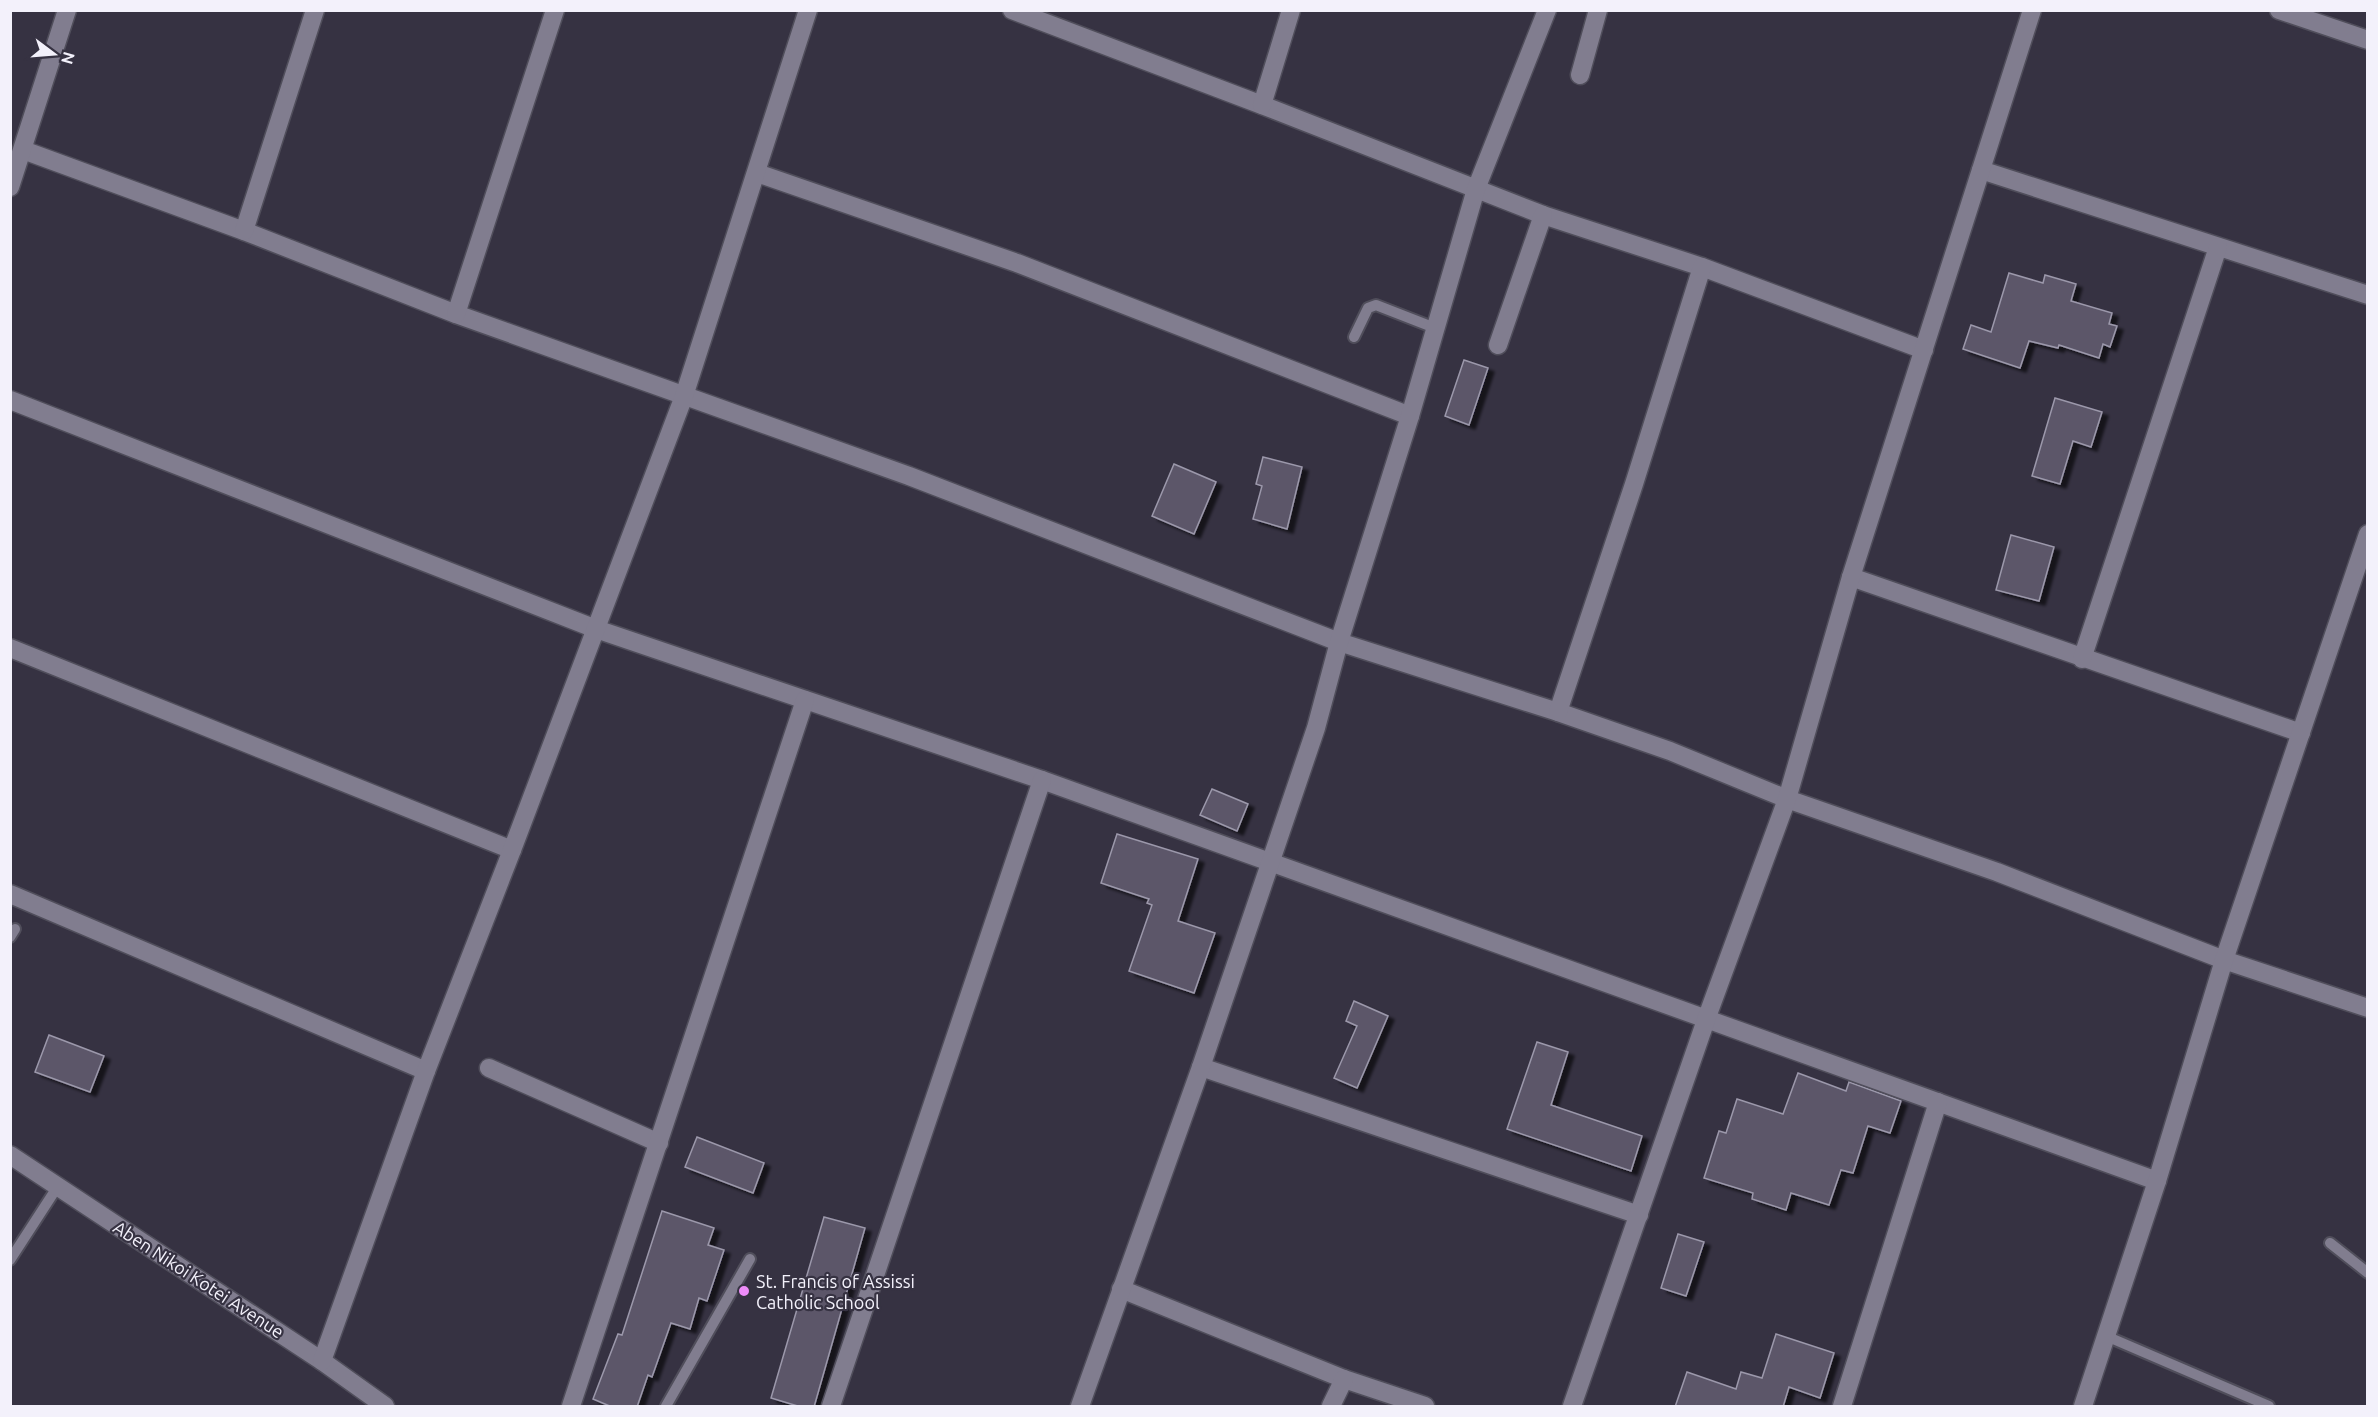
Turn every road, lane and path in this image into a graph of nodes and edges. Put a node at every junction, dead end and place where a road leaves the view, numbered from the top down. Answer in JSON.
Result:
{"nodes":[{"id":1,"x":67,"y":10,"type":"edge"},
{"id":2,"x":315,"y":10,"type":"edge"},
{"id":3,"x":555,"y":10,"type":"edge"},
{"id":4,"x":808,"y":10,"type":"edge"},
{"id":5,"x":1012,"y":10,"type":"edge"},
{"id":6,"x":1291,"y":10,"type":"edge"},
{"id":7,"x":1547,"y":10,"type":"edge"},
{"id":8,"x":1598,"y":10,"type":"edge"},
{"id":9,"x":2032,"y":10,"type":"edge"},
{"id":10,"x":2279,"y":10,"type":"edge"},
{"id":11,"x":1039,"y":15,"type":"edge"},
{"id":12,"x":2367,"y":40,"type":"edge"},
{"id":13,"x":1580,"y":75,"type":"dead end"},
{"id":14,"x":1262,"y":105,"type":"junction"},
{"id":15,"x":23,"y":150,"type":"junction"},
{"id":16,"x":1981,"y":170,"type":"junction"},
{"id":17,"x":757,"y":173,"type":"junction"},
{"id":18,"x":10,"y":187,"type":"edge"},
{"id":19,"x":1476,"y":189,"type":"junction"},
{"id":20,"x":1543,"y":215,"type":"junction"},
{"id":21,"x":244,"y":231,"type":"junction"},
{"id":22,"x":2218,"y":247,"type":"junction"},
{"id":23,"x":1702,"y":267,"type":"junction"},
{"id":24,"x":2367,"y":295,"type":"edge"},
{"id":25,"x":456,"y":314,"type":"junction"},
{"id":26,"x":1435,"y":328,"type":"junction"},
{"id":27,"x":1354,"y":337,"type":"dead end"},
{"id":28,"x":1498,"y":345,"type":"dead end"},
{"id":29,"x":1924,"y":350,"type":"junction"},
{"id":30,"x":684,"y":396,"type":"junction"},
{"id":31,"x":10,"y":400,"type":"edge"},
{"id":32,"x":1410,"y":416,"type":"junction"},
{"id":33,"x":2367,"y":534,"type":"edge"},
{"id":34,"x":1851,"y":577,"type":"junction"},
{"id":35,"x":596,"y":629,"type":"junction"},
{"id":36,"x":1339,"y":642,"type":"junction"},
{"id":37,"x":10,"y":648,"type":"edge"},
{"id":38,"x":2082,"y":659,"type":"junction"},
{"id":39,"x":805,"y":700,"type":"junction"},
{"id":40,"x":1558,"y":712,"type":"junction"},
{"id":41,"x":2301,"y":733,"type":"junction"},
{"id":42,"x":1042,"y":780,"type":"junction"},
{"id":43,"x":1787,"y":799,"type":"junction"},
{"id":44,"x":512,"y":850,"type":"junction"},
{"id":45,"x":1272,"y":862,"type":"junction"},
{"id":46,"x":10,"y":894,"type":"edge"},
{"id":47,"x":2224,"y":960,"type":"junction"},
{"id":48,"x":2367,"y":1008,"type":"edge"},
{"id":49,"x":1707,"y":1017,"type":"junction"},
{"id":50,"x":1201,"y":1067,"type":"junction"},
{"id":51,"x":489,"y":1068,"type":"dead end"},
{"id":52,"x":426,"y":1071,"type":"junction"},
{"id":53,"x":1938,"y":1102,"type":"junction"},
{"id":54,"x":659,"y":1143,"type":"junction"},
{"id":55,"x":10,"y":1155,"type":"edge"},
{"id":56,"x":2157,"y":1180,"type":"junction"},
{"id":57,"x":57,"y":1186,"type":"junction"},
{"id":58,"x":1639,"y":1215,"type":"junction"},
{"id":59,"x":2330,"y":1243,"type":"dead end"},
{"id":60,"x":750,"y":1259,"type":"dead end"},
{"id":61,"x":10,"y":1260,"type":"edge"},
{"id":62,"x":2367,"y":1273,"type":"edge"},
{"id":63,"x":1120,"y":1289,"type":"junction"},
{"id":64,"x":2106,"y":1336,"type":"junction"},
{"id":65,"x":322,"y":1361,"type":"junction"},
{"id":66,"x":1344,"y":1379,"type":"junction"},
{"id":67,"x":385,"y":1407,"type":"edge"},
{"id":68,"x":572,"y":1407,"type":"edge"},
{"id":69,"x":666,"y":1407,"type":"edge"},
{"id":70,"x":831,"y":1407,"type":"edge"},
{"id":71,"x":1080,"y":1407,"type":"edge"},
{"id":72,"x":1331,"y":1407,"type":"edge"},
{"id":73,"x":1425,"y":1407,"type":"edge"},
{"id":74,"x":1572,"y":1407,"type":"edge"},
{"id":75,"x":1842,"y":1407,"type":"edge"},
{"id":76,"x":2083,"y":1407,"type":"edge"},
{"id":77,"x":2269,"y":1407,"type":"edge"}],
"edges":[{"from":1,"to":15,"type":"street"},
{"from":2,"to":21,"type":"street"},
{"from":3,"to":25,"type":"street"},
{"from":4,"to":17,"type":"street"},
{"from":5,"to":11,"type":"street"},
{"from":6,"to":14,"type":"street"},
{"from":7,"to":19,"type":"street"},
{"from":8,"to":13,"type":"street"},
{"from":9,"to":16,"type":"street"},
{"from":10,"to":12,"type":"street"},
{"from":11,"to":14,"type":"street"},
{"from":14,"to":19,"type":"street"},
{"from":15,"to":18,"type":"street"},
{"from":15,"to":21,"type":"street"},
{"from":16,"to":22,"type":"street"},
{"from":16,"to":29,"type":"street"},
{"from":17,"to":30,"type":"street"},
{"from":17,"to":32,"type":"street"},
{"from":19,"to":20,"type":"street"},
{"from":19,"to":26,"type":"street"},
{"from":20,"to":23,"type":"street"},
{"from":20,"to":28,"type":"street"},
{"from":21,"to":25,"type":"street"},
{"from":22,"to":24,"type":"street"},
{"from":22,"to":38,"type":"street"},
{"from":23,"to":29,"type":"street"},
{"from":23,"to":40,"type":"street"},
{"from":25,"to":30,"type":"street"},
{"from":26,"to":27,"type":"lane"},
{"from":26,"to":32,"type":"street"},
{"from":29,"to":34,"type":"street"},
{"from":30,"to":35,"type":"street"},
{"from":30,"to":36,"type":"street"},
{"from":31,"to":35,"type":"street"},
{"from":32,"to":36,"type":"street"},
{"from":33,"to":41,"type":"street"},
{"from":34,"to":38,"type":"street"},
{"from":34,"to":43,"type":"street"},
{"from":35,"to":39,"type":"street"},
{"from":35,"to":44,"type":"street"},
{"from":36,"to":40,"type":"street"},
{"from":36,"to":45,"type":"street"},
{"from":37,"to":44,"type":"street"},
{"from":38,"to":41,"type":"street"},
{"from":39,"to":42,"type":"street"},
{"from":39,"to":54,"type":"street"},
{"from":40,"to":43,"type":"street"},
{"from":41,"to":47,"type":"street"},
{"from":42,"to":45,"type":"street"},
{"from":42,"to":70,"type":"street"},
{"from":43,"to":47,"type":"street"},
{"from":43,"to":49,"type":"street"},
{"from":44,"to":52,"type":"street"},
{"from":45,"to":49,"type":"street"},
{"from":45,"to":50,"type":"street"},
{"from":46,"to":52,"type":"street"},
{"from":47,"to":48,"type":"street"},
{"from":47,"to":56,"type":"street"},
{"from":49,"to":53,"type":"street"},
{"from":49,"to":58,"type":"street"},
{"from":50,"to":58,"type":"street"},
{"from":50,"to":63,"type":"street"},
{"from":51,"to":54,"type":"street"},
{"from":52,"to":65,"type":"street"},
{"from":53,"to":56,"type":"street"},
{"from":53,"to":75,"type":"street"},
{"from":54,"to":68,"type":"street"},
{"from":55,"to":57,"type":"street","name":"Aben Nikoi Kotei Avenue"},
{"from":56,"to":64,"type":"street"},
{"from":57,"to":61,"type":"lane"},
{"from":57,"to":65,"type":"street","name":"Aben Nikoi Kotei Avenue"},
{"from":58,"to":74,"type":"street"},
{"from":59,"to":62,"type":"lane"},
{"from":60,"to":69,"type":"lane"},
{"from":63,"to":66,"type":"street"},
{"from":63,"to":71,"type":"street"},
{"from":64,"to":76,"type":"street"},
{"from":64,"to":77,"type":"lane"},
{"from":65,"to":67,"type":"street","name":"Aben Nikoi Kotei Avenue"},
{"from":66,"to":72,"type":"street"},
{"from":66,"to":73,"type":"street"}]}
